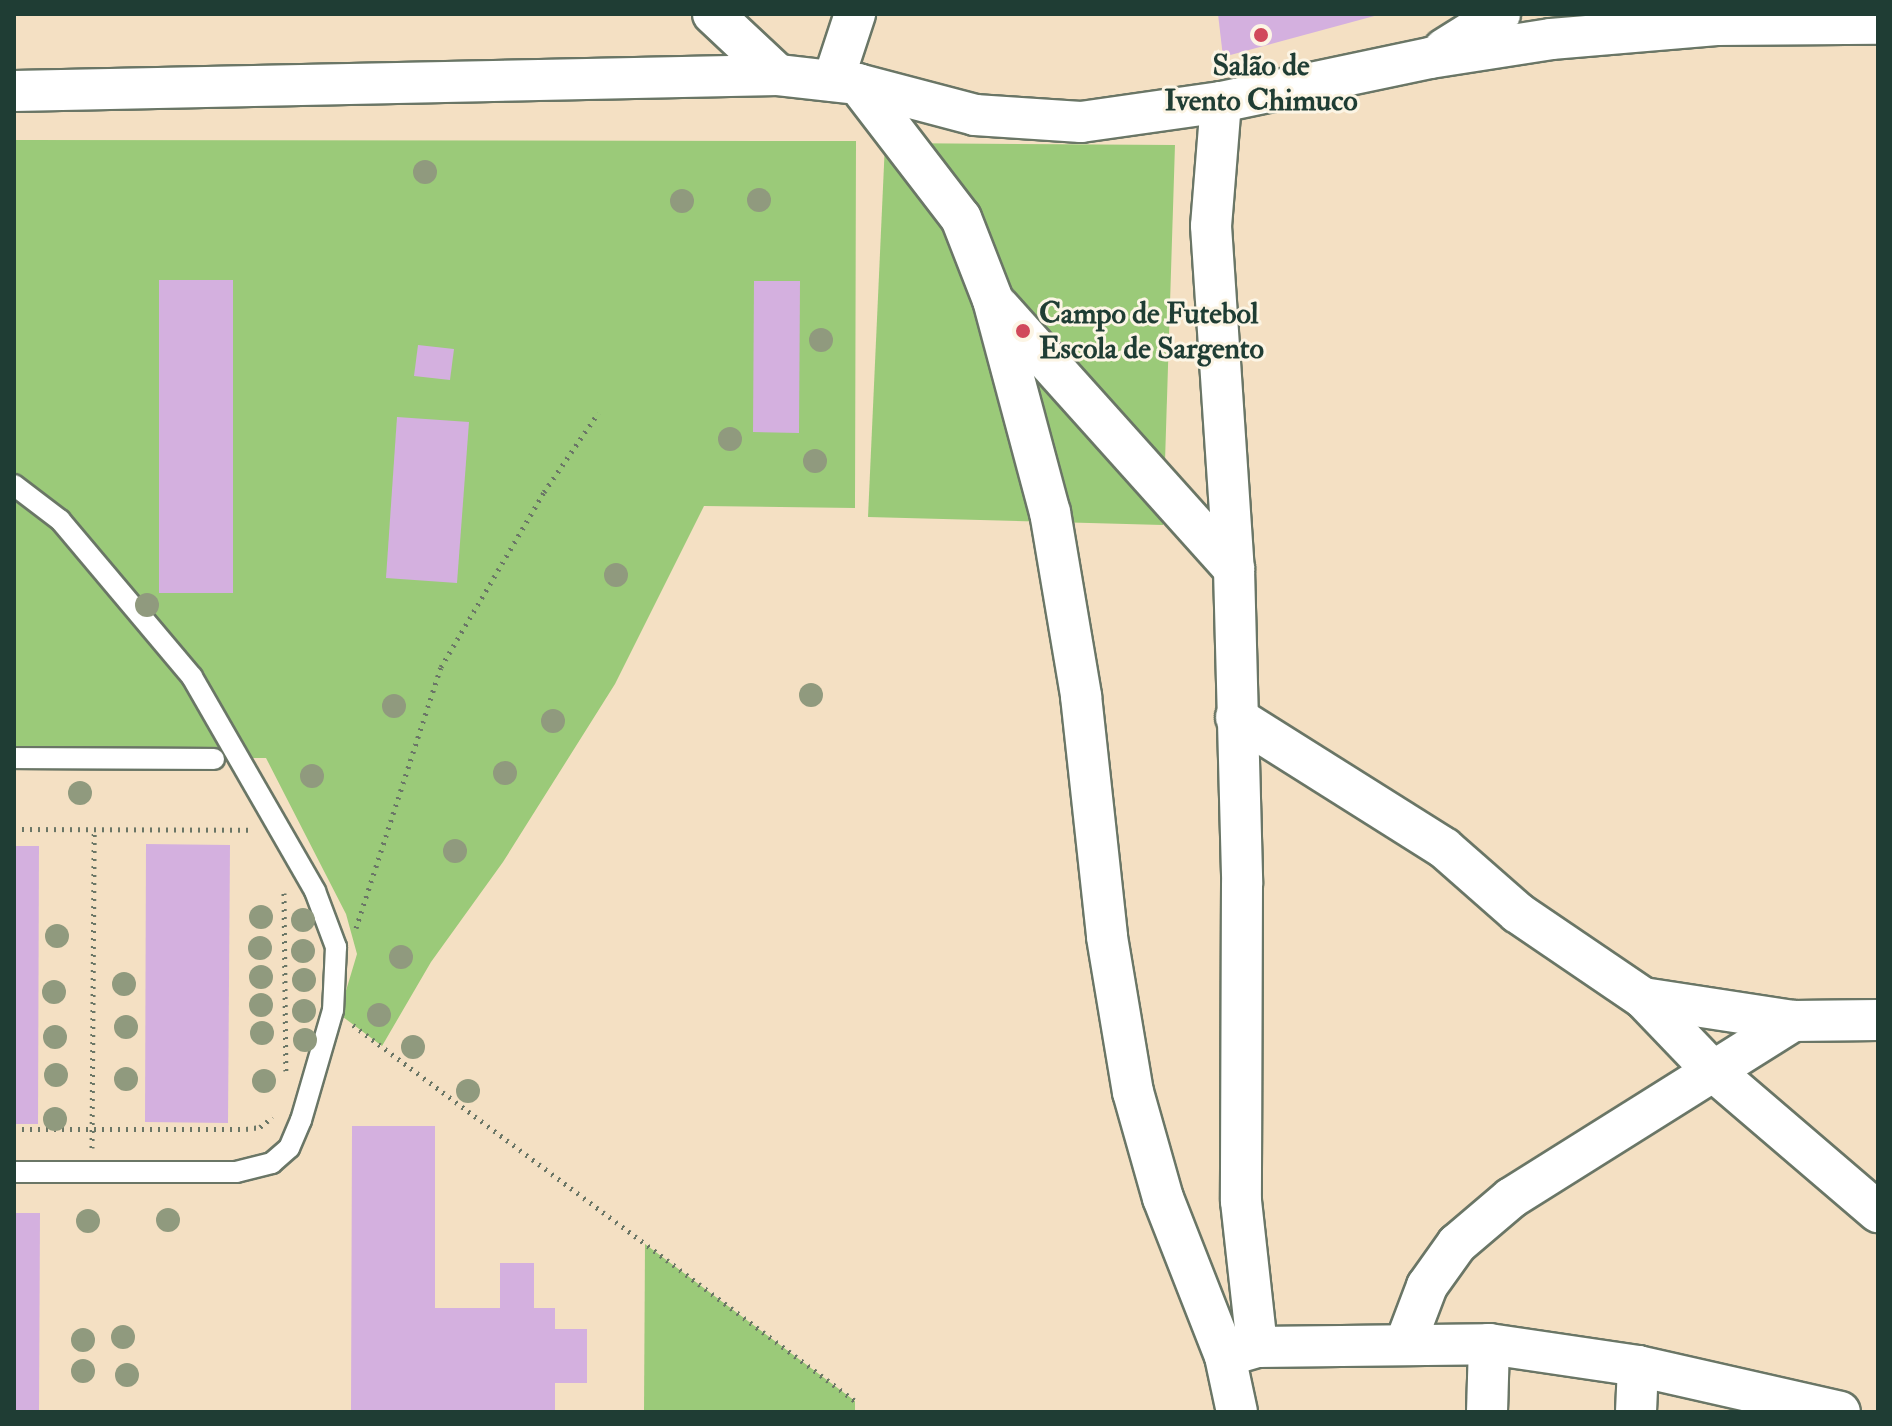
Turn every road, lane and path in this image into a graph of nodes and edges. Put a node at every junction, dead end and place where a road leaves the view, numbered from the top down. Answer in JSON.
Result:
{"nodes":[{"id":1,"x":713,"y":14,"type":"edge"},
{"id":2,"x":855,"y":14,"type":"edge"},
{"id":3,"x":1500,"y":14,"type":"edge"},
{"id":4,"x":1878,"y":24,"type":"edge"},
{"id":5,"x":1430,"y":58,"type":"junction"},
{"id":6,"x":778,"y":75,"type":"junction"},
{"id":7,"x":845,"y":82,"type":"junction"},
{"id":8,"x":14,"y":91,"type":"edge"},
{"id":9,"x":1221,"y":102,"type":"junction"},
{"id":10,"x":993,"y":300,"type":"junction"},
{"id":11,"x":598,"y":413,"type":"dead end"},
{"id":12,"x":14,"y":485,"type":"edge"},
{"id":13,"x":1234,"y":569,"type":"junction"},
{"id":14,"x":1236,"y":717,"type":"junction"},
{"id":15,"x":14,"y":758,"type":"edge"},
{"id":16,"x":214,"y":759,"type":"dead end"},
{"id":17,"x":14,"y":829,"type":"edge"},
{"id":18,"x":94,"y":829,"type":"junction"},
{"id":19,"x":256,"y":830,"type":"dead end"},
{"id":20,"x":284,"y":885,"type":"dead end"},
{"id":21,"x":355,"y":934,"type":"dead end"},
{"id":22,"x":1643,"y":998,"type":"junction"},
{"id":23,"x":333,"y":1010,"type":"junction"},
{"id":24,"x":1875,"y":1019,"type":"edge"},
{"id":25,"x":1793,"y":1021,"type":"junction"},
{"id":26,"x":1711,"y":1069,"type":"junction"},
{"id":27,"x":286,"y":1089,"type":"dead end"},
{"id":28,"x":278,"y":1110,"type":"dead end"},
{"id":29,"x":14,"y":1129,"type":"edge"},
{"id":30,"x":92,"y":1129,"type":"junction"},
{"id":31,"x":14,"y":1172,"type":"edge"},
{"id":32,"x":92,"y":1172,"type":"junction"},
{"id":33,"x":1878,"y":1212,"type":"edge"},
{"id":34,"x":1405,"y":1344,"type":"junction"},
{"id":35,"x":1489,"y":1344,"type":"junction"},
{"id":36,"x":1241,"y":1351,"type":"junction"},
{"id":37,"x":1638,"y":1366,"type":"junction"},
{"id":38,"x":855,"y":1401,"type":"dead end"},
{"id":39,"x":1237,"y":1412,"type":"edge"},
{"id":40,"x":1487,"y":1412,"type":"edge"},
{"id":41,"x":1636,"y":1412,"type":"edge"},
{"id":42,"x":1840,"y":1412,"type":"edge"}],
"edges":[{"from":1,"to":6,"type":"street"},
{"from":2,"to":7,"type":"street"},
{"from":3,"to":5,"type":"street"},
{"from":4,"to":5,"type":"street"},
{"from":5,"to":9,"type":"street"},
{"from":6,"to":7,"type":"street"},
{"from":6,"to":8,"type":"street"},
{"from":7,"to":9,"type":"street"},
{"from":7,"to":10,"type":"street"},
{"from":9,"to":13,"type":"street"},
{"from":10,"to":13,"type":"street"},
{"from":10,"to":36,"type":"street"},
{"from":11,"to":21,"type":"path"},
{"from":12,"to":23,"type":"lane"},
{"from":13,"to":14,"type":"street"},
{"from":14,"to":22,"type":"street"},
{"from":14,"to":36,"type":"street"},
{"from":15,"to":16,"type":"lane"},
{"from":17,"to":18,"type":"path"},
{"from":18,"to":19,"type":"path"},
{"from":18,"to":30,"type":"path"},
{"from":20,"to":27,"type":"path"},
{"from":22,"to":25,"type":"street"},
{"from":22,"to":26,"type":"street"},
{"from":23,"to":32,"type":"lane"},
{"from":23,"to":38,"type":"path"},
{"from":24,"to":25,"type":"street"},
{"from":25,"to":26,"type":"street"},
{"from":26,"to":33,"type":"street"},
{"from":26,"to":34,"type":"street"},
{"from":28,"to":30,"type":"path"},
{"from":29,"to":30,"type":"path"},
{"from":30,"to":32,"type":"path"},
{"from":31,"to":32,"type":"lane"},
{"from":34,"to":35,"type":"street"},
{"from":34,"to":36,"type":"street"},
{"from":35,"to":37,"type":"street"},
{"from":35,"to":40,"type":"street"},
{"from":36,"to":39,"type":"street"},
{"from":37,"to":41,"type":"street"},
{"from":37,"to":42,"type":"street"}]}
